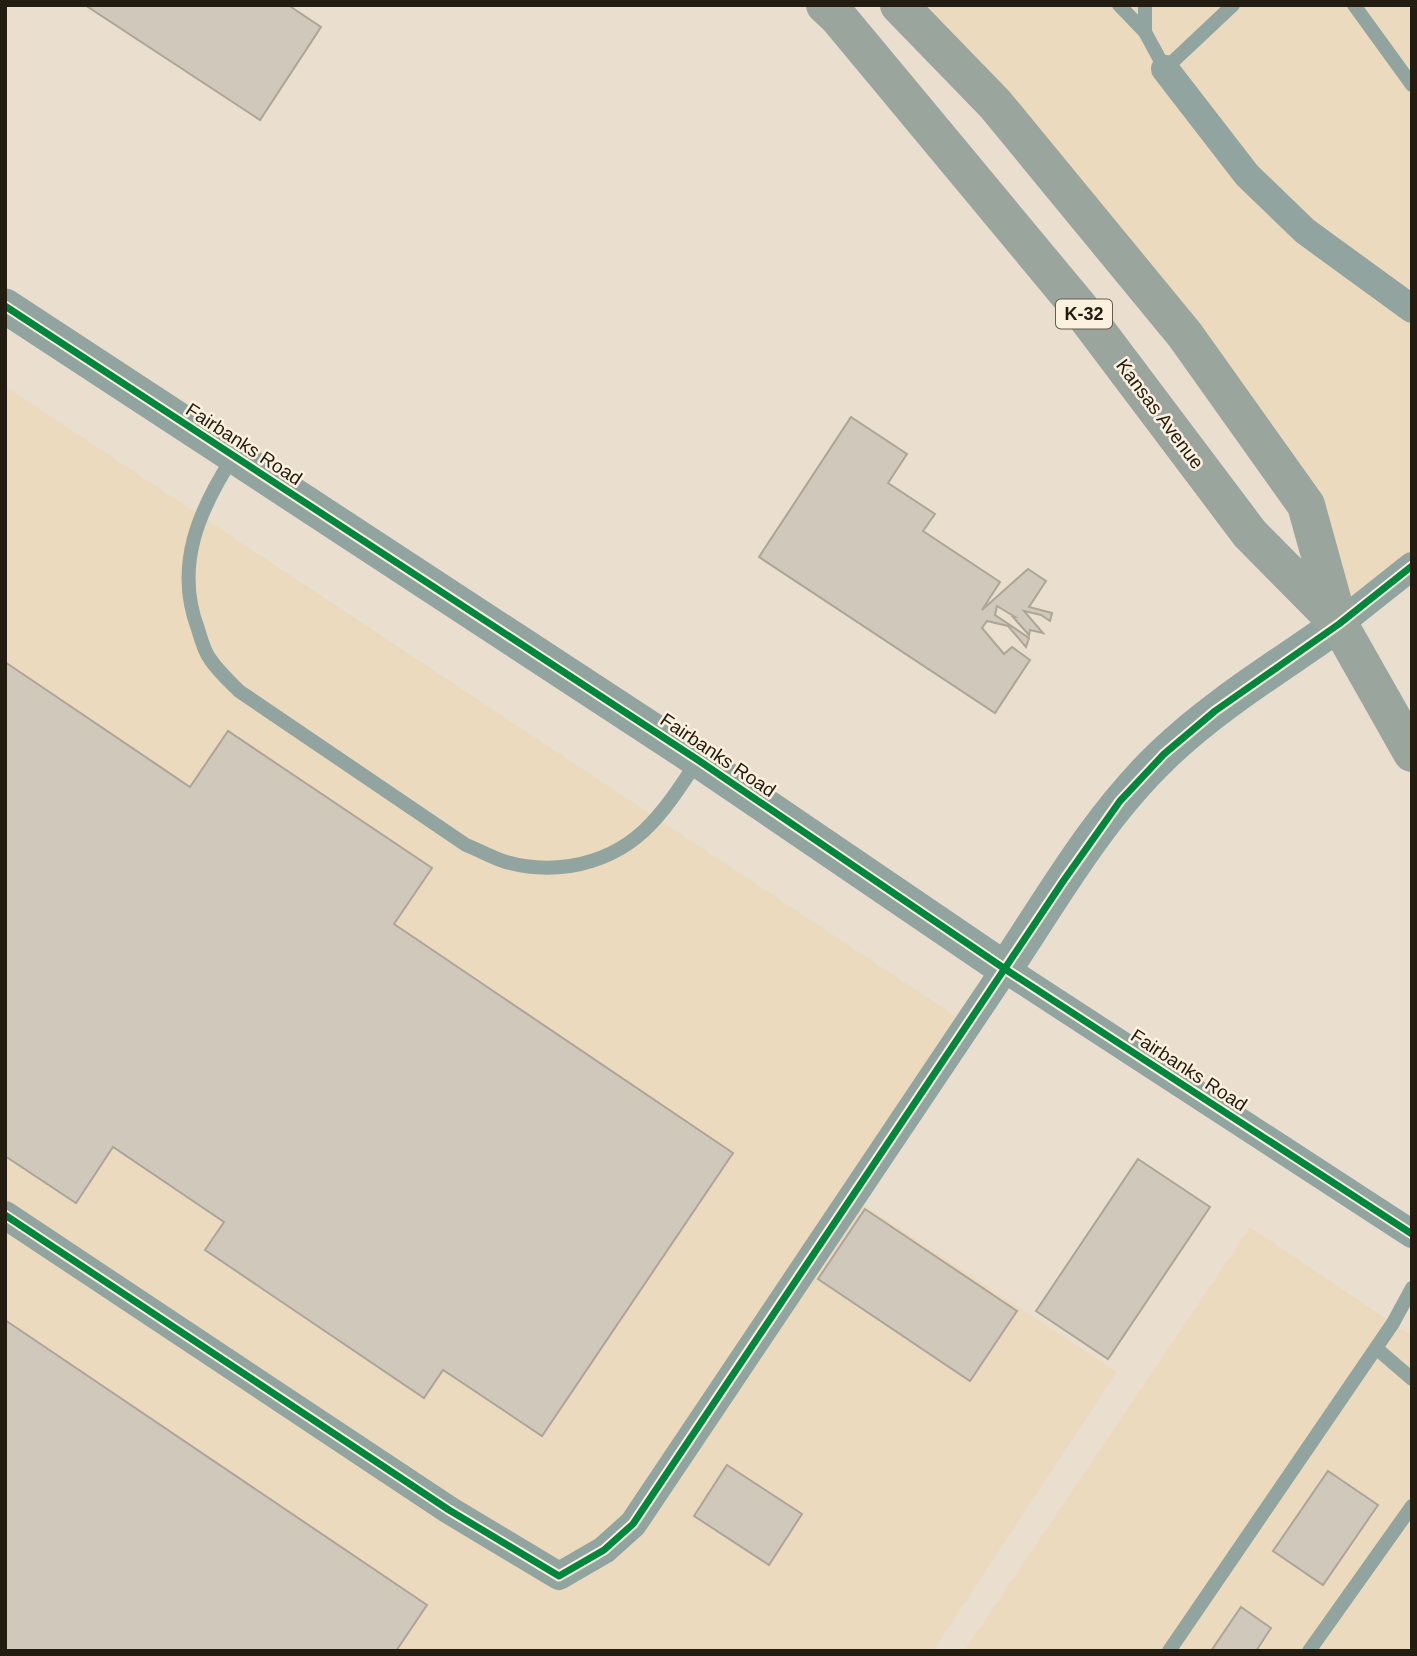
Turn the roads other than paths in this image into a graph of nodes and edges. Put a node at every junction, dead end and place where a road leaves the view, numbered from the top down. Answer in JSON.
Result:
{"nodes":[{"id":1,"x":825,"y":5,"type":"edge"},
{"id":2,"x":900,"y":5,"type":"edge"},
{"id":3,"x":1119,"y":5,"type":"edge"},
{"id":4,"x":1145,"y":5,"type":"edge"},
{"id":5,"x":1233,"y":5,"type":"edge"},
{"id":6,"x":1354,"y":5,"type":"edge"},
{"id":7,"x":1145,"y":32,"type":"junction"},
{"id":8,"x":1165,"y":69,"type":"junction"},
{"id":9,"x":1412,"y":85,"type":"edge"},
{"id":10,"x":5,"y":306,"type":"edge"},
{"id":11,"x":1412,"y":309,"type":"edge"},
{"id":12,"x":234,"y":456,"type":"junction"},
{"id":13,"x":1412,"y":566,"type":"edge"},
{"id":14,"x":1339,"y":624,"type":"junction"},
{"id":15,"x":1412,"y":753,"type":"edge"},
{"id":16,"x":698,"y":760,"type":"junction"},
{"id":17,"x":1005,"y":969,"type":"junction"},
{"id":18,"x":5,"y":1215,"type":"edge"},
{"id":19,"x":1412,"y":1234,"type":"edge"},
{"id":20,"x":1412,"y":1288,"type":"edge"},
{"id":21,"x":1376,"y":1348,"type":"junction"},
{"id":22,"x":1412,"y":1380,"type":"edge"},
{"id":23,"x":1412,"y":1506,"type":"edge"},
{"id":24,"x":1169,"y":1651,"type":"edge"},
{"id":25,"x":1309,"y":1651,"type":"edge"}],
"edges":[{"from":1,"to":14,"type":"main road","name":"Kansas Avenue","number":"K-32"},
{"from":2,"to":14,"type":"main road","name":"Kansas Avenue","number":"K-32"},
{"from":3,"to":7,"type":"lane"},
{"from":4,"to":7,"type":"lane"},
{"from":5,"to":8,"type":"lane"},
{"from":6,"to":9,"type":"lane"},
{"from":7,"to":8,"type":"lane"},
{"from":8,"to":11,"type":"street"},
{"from":10,"to":12,"type":"street","name":"Fairbanks Road"},
{"from":12,"to":16,"type":"street","name":"Fairbanks Road"},
{"from":12,"to":16,"type":"lane"},
{"from":13,"to":14,"type":"street"},
{"from":14,"to":15,"type":"main road","name":"Kansas Avenue","number":"K-32"},
{"from":14,"to":17,"type":"street"},
{"from":16,"to":17,"type":"street","name":"Fairbanks Road"},
{"from":17,"to":18,"type":"street"},
{"from":17,"to":19,"type":"street","name":"Fairbanks Road"},
{"from":20,"to":21,"type":"lane"},
{"from":21,"to":22,"type":"lane"},
{"from":21,"to":24,"type":"lane"},
{"from":23,"to":25,"type":"lane"}]}
